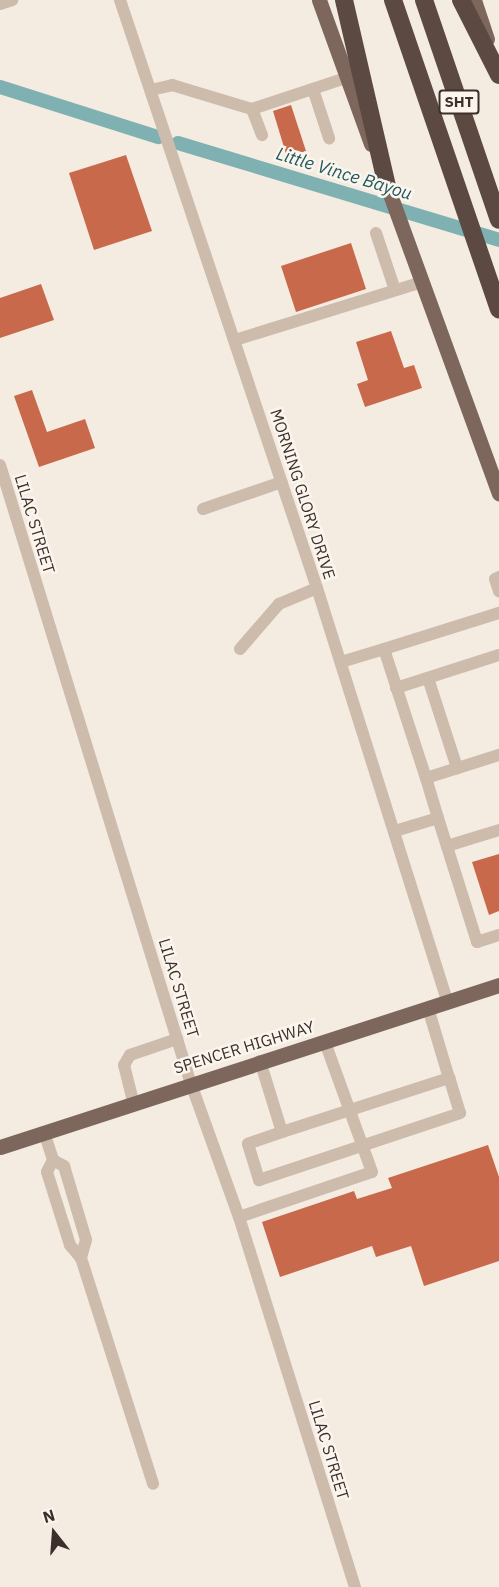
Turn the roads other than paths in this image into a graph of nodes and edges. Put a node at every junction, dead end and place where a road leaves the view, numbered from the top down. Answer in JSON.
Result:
{"nodes":[{"id":1,"x":12,"y":0,"type":"edge"},
{"id":2,"x":120,"y":0,"type":"edge"},
{"id":3,"x":319,"y":0,"type":"edge"},
{"id":4,"x":345,"y":0,"type":"edge"},
{"id":5,"x":393,"y":0,"type":"edge"},
{"id":6,"x":424,"y":0,"type":"edge"},
{"id":7,"x":461,"y":0,"type":"edge"},
{"id":8,"x":474,"y":0,"type":"edge"},
{"id":9,"x":0,"y":4,"type":"edge"},
{"id":10,"x":499,"y":74,"type":"edge"},
{"id":11,"x":346,"y":78,"type":"junction"},
{"id":12,"x":313,"y":89,"type":"junction"},
{"id":13,"x":152,"y":90,"type":"junction"},
{"id":14,"x":252,"y":109,"type":"junction"},
{"id":15,"x":262,"y":135,"type":"dead end"},
{"id":16,"x":329,"y":138,"type":"dead end"},
{"id":17,"x":387,"y":186,"type":"junction"},
{"id":18,"x":496,"y":212,"type":"edge"},
{"id":19,"x":376,"y":233,"type":"dead end"},
{"id":20,"x":422,"y":282,"type":"junction"},
{"id":21,"x":395,"y":290,"type":"junction"},
{"id":22,"x":499,"y":309,"type":"edge"},
{"id":23,"x":235,"y":340,"type":"junction"},
{"id":24,"x":0,"y":465,"type":"edge"},
{"id":25,"x":282,"y":482,"type":"junction"},
{"id":26,"x":499,"y":495,"type":"edge"},
{"id":27,"x":203,"y":509,"type":"dead end"},
{"id":28,"x":499,"y":578,"type":"edge"},
{"id":29,"x":317,"y":588,"type":"junction"},
{"id":30,"x":499,"y":591,"type":"edge"},
{"id":31,"x":499,"y":613,"type":"edge"},
{"id":32,"x":240,"y":649,"type":"dead end"},
{"id":33,"x":384,"y":649,"type":"junction"},
{"id":34,"x":499,"y":655,"type":"edge"},
{"id":35,"x":341,"y":662,"type":"junction"},
{"id":36,"x":428,"y":678,"type":"junction"},
{"id":37,"x":396,"y":688,"type":"junction"},
{"id":38,"x":499,"y":755,"type":"edge"},
{"id":39,"x":457,"y":768,"type":"junction"},
{"id":40,"x":426,"y":778,"type":"junction"},
{"id":41,"x":438,"y":818,"type":"junction"},
{"id":42,"x":499,"y":830,"type":"edge"},
{"id":43,"x":395,"y":831,"type":"junction"},
{"id":44,"x":447,"y":846,"type":"junction"},
{"id":45,"x":499,"y":935,"type":"edge"},
{"id":46,"x":499,"y":985,"type":"edge"},
{"id":47,"x":447,"y":1001,"type":"junction"},
{"id":48,"x":428,"y":1008,"type":"junction"},
{"id":49,"x":177,"y":1039,"type":"junction"},
{"id":50,"x":325,"y":1042,"type":"junction"},
{"id":51,"x":260,"y":1061,"type":"junction"},
{"id":52,"x":449,"y":1078,"type":"junction"},
{"id":53,"x":190,"y":1082,"type":"junction"},
{"id":54,"x":133,"y":1101,"type":"junction"},
{"id":55,"x":349,"y":1110,"type":"junction"},
{"id":56,"x":44,"y":1132,"type":"junction"},
{"id":57,"x":282,"y":1132,"type":"junction"},
{"id":58,"x":362,"y":1146,"type":"junction"},
{"id":59,"x":0,"y":1147,"type":"edge"},
{"id":60,"x":53,"y":1160,"type":"junction"},
{"id":61,"x":239,"y":1216,"type":"junction"},
{"id":62,"x":81,"y":1258,"type":"junction"},
{"id":63,"x":153,"y":1485,"type":"dead end"},
{"id":64,"x":355,"y":1587,"type":"edge"}],
"edges":[{"from":1,"to":9,"type":"street"},
{"from":2,"to":13,"type":"street","name":"MORNING GLORY DRIVE"},
{"from":3,"to":11,"type":"main road"},
{"from":4,"to":17,"type":"highway"},
{"from":5,"to":22,"type":"highway","number":"SHT"},
{"from":6,"to":18,"type":"highway","number":"SHT"},
{"from":7,"to":10,"type":"highway"},
{"from":8,"to":10,"type":"main road"},
{"from":11,"to":12,"type":"street"},
{"from":11,"to":17,"type":"main road"},
{"from":12,"to":14,"type":"street"},
{"from":12,"to":16,"type":"street"},
{"from":13,"to":14,"type":"street"},
{"from":13,"to":23,"type":"street","name":"MORNING GLORY DRIVE"},
{"from":14,"to":15,"type":"street"},
{"from":17,"to":20,"type":"main road"},
{"from":19,"to":21,"type":"street"},
{"from":20,"to":21,"type":"street"},
{"from":20,"to":26,"type":"main road"},
{"from":21,"to":23,"type":"street"},
{"from":23,"to":25,"type":"street","name":"MORNING GLORY DRIVE"},
{"from":24,"to":49,"type":"street","name":"LILAC STREET"},
{"from":25,"to":27,"type":"street"},
{"from":25,"to":29,"type":"street","name":"MORNING GLORY DRIVE"},
{"from":28,"to":30,"type":"street"},
{"from":29,"to":32,"type":"street"},
{"from":29,"to":35,"type":"street","name":"MORNING GLORY DRIVE"},
{"from":31,"to":33,"type":"street"},
{"from":33,"to":35,"type":"street"},
{"from":33,"to":37,"type":"street"},
{"from":34,"to":36,"type":"street"},
{"from":35,"to":43,"type":"street","name":"MORNING GLORY DRIVE"},
{"from":36,"to":37,"type":"street"},
{"from":36,"to":39,"type":"street"},
{"from":37,"to":40,"type":"street"},
{"from":38,"to":39,"type":"street"},
{"from":39,"to":40,"type":"street"},
{"from":40,"to":41,"type":"street"},
{"from":41,"to":43,"type":"street"},
{"from":41,"to":44,"type":"street"},
{"from":42,"to":44,"type":"street"},
{"from":43,"to":47,"type":"street","name":"MORNING GLORY DRIVE"},
{"from":44,"to":45,"type":"street"},
{"from":46,"to":47,"type":"main road","name":"SPENCER HIGHWAY"},
{"from":47,"to":48,"type":"main road","name":"SPENCER HIGHWAY"},
{"from":48,"to":50,"type":"main road","name":"SPENCER HIGHWAY"},
{"from":48,"to":52,"type":"street"},
{"from":49,"to":53,"type":"street","name":"LILAC STREET"},
{"from":49,"to":54,"type":"street"},
{"from":50,"to":51,"type":"main road","name":"SPENCER HIGHWAY"},
{"from":50,"to":55,"type":"street"},
{"from":51,"to":53,"type":"main road","name":"SPENCER HIGHWAY"},
{"from":51,"to":57,"type":"street"},
{"from":52,"to":55,"type":"street"},
{"from":52,"to":58,"type":"street"},
{"from":53,"to":54,"type":"main road","name":"SPENCER HIGHWAY"},
{"from":53,"to":61,"type":"street","name":"LILAC STREET"},
{"from":54,"to":56,"type":"main road","name":"SPENCER HIGHWAY"},
{"from":55,"to":57,"type":"street"},
{"from":55,"to":58,"type":"street"},
{"from":56,"to":59,"type":"main road","name":"SPENCER HIGHWAY"},
{"from":56,"to":60,"type":"street"},
{"from":57,"to":58,"type":"street"},
{"from":58,"to":61,"type":"street"},
{"from":60,"to":62,"type":"street"},
{"from":60,"to":62,"type":"street"},
{"from":61,"to":64,"type":"street","name":"LILAC STREET"},
{"from":62,"to":63,"type":"street"}]}
